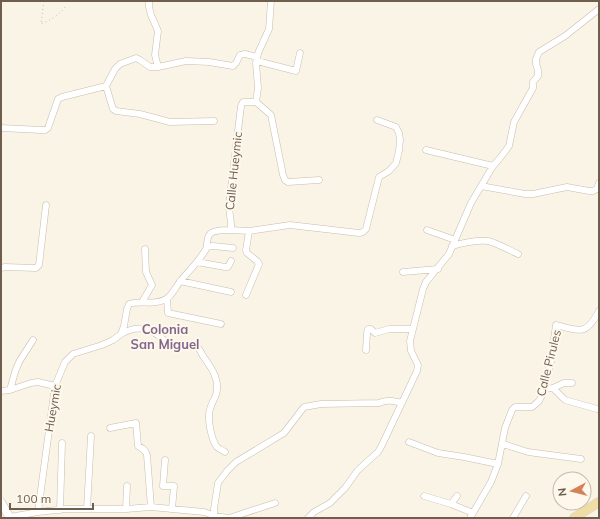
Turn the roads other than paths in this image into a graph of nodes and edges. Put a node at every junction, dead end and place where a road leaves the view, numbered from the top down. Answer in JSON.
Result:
{"nodes":[{"id":1,"x":149,"y":1,"type":"edge"},
{"id":2,"x":271,"y":1,"type":"edge"},
{"id":3,"x":599,"y":9,"type":"edge"},
{"id":4,"x":300,"y":53,"type":"dead end"},
{"id":5,"x":257,"y":59,"type":"junction"},
{"id":6,"x":158,"y":68,"type":"junction"},
{"id":7,"x":106,"y":86,"type":"junction"},
{"id":8,"x":256,"y":102,"type":"junction"},
{"id":9,"x":377,"y":120,"type":"dead end"},
{"id":10,"x":214,"y":121,"type":"dead end"},
{"id":11,"x":1,"y":128,"type":"edge"},
{"id":12,"x":426,"y":150,"type":"dead end"},
{"id":13,"x":493,"y":166,"type":"junction"},
{"id":14,"x":319,"y":180,"type":"dead end"},
{"id":15,"x":599,"y":183,"type":"edge"},
{"id":16,"x":481,"y":186,"type":"junction"},
{"id":17,"x":46,"y":205,"type":"dead end"},
{"id":18,"x":231,"y":230,"type":"junction"},
{"id":19,"x":427,"y":230,"type":"dead end"},
{"id":20,"x":249,"y":231,"type":"junction"},
{"id":21,"x":456,"y":240,"type":"junction"},
{"id":22,"x":452,"y":246,"type":"junction"},
{"id":23,"x":207,"y":247,"type":"junction"},
{"id":24,"x":145,"y":248,"type":"dead end"},
{"id":25,"x":233,"y":248,"type":"dead end"},
{"id":26,"x":518,"y":254,"type":"dead end"},
{"id":27,"x":231,"y":260,"type":"dead end"},
{"id":28,"x":197,"y":262,"type":"junction"},
{"id":29,"x":1,"y":268,"type":"edge"},
{"id":30,"x":438,"y":269,"type":"junction"},
{"id":31,"x":403,"y":272,"type":"dead end"},
{"id":32,"x":180,"y":281,"type":"junction"},
{"id":33,"x":231,"y":292,"type":"dead end"},
{"id":34,"x":246,"y":295,"type":"dead end"},
{"id":35,"x":167,"y":299,"type":"junction"},
{"id":36,"x":142,"y":302,"type":"junction"},
{"id":37,"x":599,"y":311,"type":"edge"},
{"id":38,"x":221,"y":324,"type":"dead end"},
{"id":39,"x":413,"y":329,"type":"junction"},
{"id":40,"x":121,"y":334,"type":"junction"},
{"id":41,"x":33,"y":340,"type":"dead end"},
{"id":42,"x":366,"y":350,"type":"dead end"},
{"id":43,"x":572,"y":383,"type":"dead end"},
{"id":44,"x":55,"y":386,"type":"junction"},
{"id":45,"x":553,"y":388,"type":"junction"},
{"id":46,"x":543,"y":389,"type":"junction"},
{"id":47,"x":10,"y":390,"type":"junction"},
{"id":48,"x":1,"y":391,"type":"edge"},
{"id":49,"x":402,"y":403,"type":"junction"},
{"id":50,"x":597,"y":409,"type":"dead end"},
{"id":51,"x":110,"y":428,"type":"dead end"},
{"id":52,"x":92,"y":436,"type":"dead end"},
{"id":53,"x":409,"y":442,"type":"dead end"},
{"id":54,"x":62,"y":443,"type":"dead end"},
{"id":55,"x":503,"y":444,"type":"junction"},
{"id":56,"x":225,"y":452,"type":"dead end"},
{"id":57,"x":582,"y":459,"type":"dead end"},
{"id":58,"x":165,"y":460,"type":"dead end"},
{"id":59,"x":498,"y":464,"type":"junction"},
{"id":60,"x":127,"y":486,"type":"dead end"},
{"id":61,"x":424,"y":496,"type":"dead end"},
{"id":62,"x":457,"y":496,"type":"dead end"},
{"id":63,"x":526,"y":496,"type":"dead end"},
{"id":64,"x":1,"y":502,"type":"edge"},
{"id":65,"x":599,"y":502,"type":"edge"},
{"id":66,"x":275,"y":503,"type":"dead end"},
{"id":67,"x":451,"y":504,"type":"junction"},
{"id":68,"x":151,"y":507,"type":"junction"},
{"id":69,"x":172,"y":508,"type":"junction"},
{"id":70,"x":87,"y":509,"type":"junction"},
{"id":71,"x":126,"y":509,"type":"junction"},
{"id":72,"x":60,"y":510,"type":"junction"},
{"id":73,"x":38,"y":512,"type":"junction"},
{"id":74,"x":472,"y":516,"type":"edge"},
{"id":75,"x":214,"y":517,"type":"edge"},
{"id":76,"x":10,"y":518,"type":"edge"},
{"id":77,"x":308,"y":518,"type":"edge"},
{"id":78,"x":513,"y":518,"type":"edge"},
{"id":79,"x":574,"y":518,"type":"edge"}],
"edges":[{"from":1,"to":6,"type":"street"},
{"from":2,"to":5,"type":"street"},
{"from":3,"to":13,"type":"street"},
{"from":4,"to":5,"type":"street"},
{"from":5,"to":6,"type":"street"},
{"from":5,"to":8,"type":"street"},
{"from":6,"to":7,"type":"street"},
{"from":7,"to":10,"type":"street"},
{"from":7,"to":11,"type":"street"},
{"from":8,"to":14,"type":"street"},
{"from":8,"to":18,"type":"street","name":"Calle Hueymic"},
{"from":9,"to":20,"type":"street"},
{"from":12,"to":13,"type":"street"},
{"from":13,"to":16,"type":"street"},
{"from":15,"to":16,"type":"street"},
{"from":16,"to":21,"type":"street"},
{"from":17,"to":29,"type":"street"},
{"from":18,"to":20,"type":"street"},
{"from":18,"to":23,"type":"street"},
{"from":19,"to":21,"type":"street"},
{"from":20,"to":34,"type":"street"},
{"from":21,"to":22,"type":"street"},
{"from":22,"to":26,"type":"street"},
{"from":22,"to":30,"type":"street"},
{"from":23,"to":25,"type":"street"},
{"from":23,"to":28,"type":"street"},
{"from":24,"to":36,"type":"street"},
{"from":27,"to":28,"type":"street"},
{"from":28,"to":32,"type":"street"},
{"from":30,"to":31,"type":"street"},
{"from":30,"to":39,"type":"street"},
{"from":32,"to":33,"type":"street"},
{"from":32,"to":35,"type":"street"},
{"from":35,"to":36,"type":"street"},
{"from":35,"to":38,"type":"street"},
{"from":36,"to":40,"type":"street"},
{"from":37,"to":46,"type":"street","name":"Calle Pirules"},
{"from":39,"to":42,"type":"street"},
{"from":39,"to":49,"type":"street"},
{"from":40,"to":44,"type":"street","name":"Hueymic"},
{"from":40,"to":56,"type":"street"},
{"from":41,"to":47,"type":"street"},
{"from":43,"to":45,"type":"street"},
{"from":44,"to":47,"type":"street"},
{"from":44,"to":73,"type":"street","name":"Hueymic"},
{"from":45,"to":46,"type":"street"},
{"from":45,"to":50,"type":"street"},
{"from":46,"to":55,"type":"street","name":"Calle Pirules"},
{"from":47,"to":48,"type":"street"},
{"from":49,"to":75,"type":"street"},
{"from":49,"to":77,"type":"street"},
{"from":51,"to":68,"type":"street"},
{"from":52,"to":70,"type":"street"},
{"from":53,"to":59,"type":"street"},
{"from":54,"to":72,"type":"street"},
{"from":55,"to":57,"type":"street"},
{"from":55,"to":59,"type":"street","name":"Calle Pirules"},
{"from":58,"to":69,"type":"street"},
{"from":59,"to":74,"type":"street","name":"Calle Pirules"},
{"from":60,"to":71,"type":"street"},
{"from":61,"to":67,"type":"street"},
{"from":62,"to":67,"type":"street"},
{"from":63,"to":78,"type":"street"},
{"from":64,"to":76,"type":"street"},
{"from":65,"to":79,"type":"main road"},
{"from":66,"to":75,"type":"street"},
{"from":67,"to":74,"type":"street"},
{"from":68,"to":69,"type":"street"},
{"from":68,"to":71,"type":"street"},
{"from":69,"to":75,"type":"street"},
{"from":70,"to":71,"type":"street"},
{"from":70,"to":72,"type":"street"},
{"from":72,"to":73,"type":"street"},
{"from":73,"to":76,"type":"street"}]}
